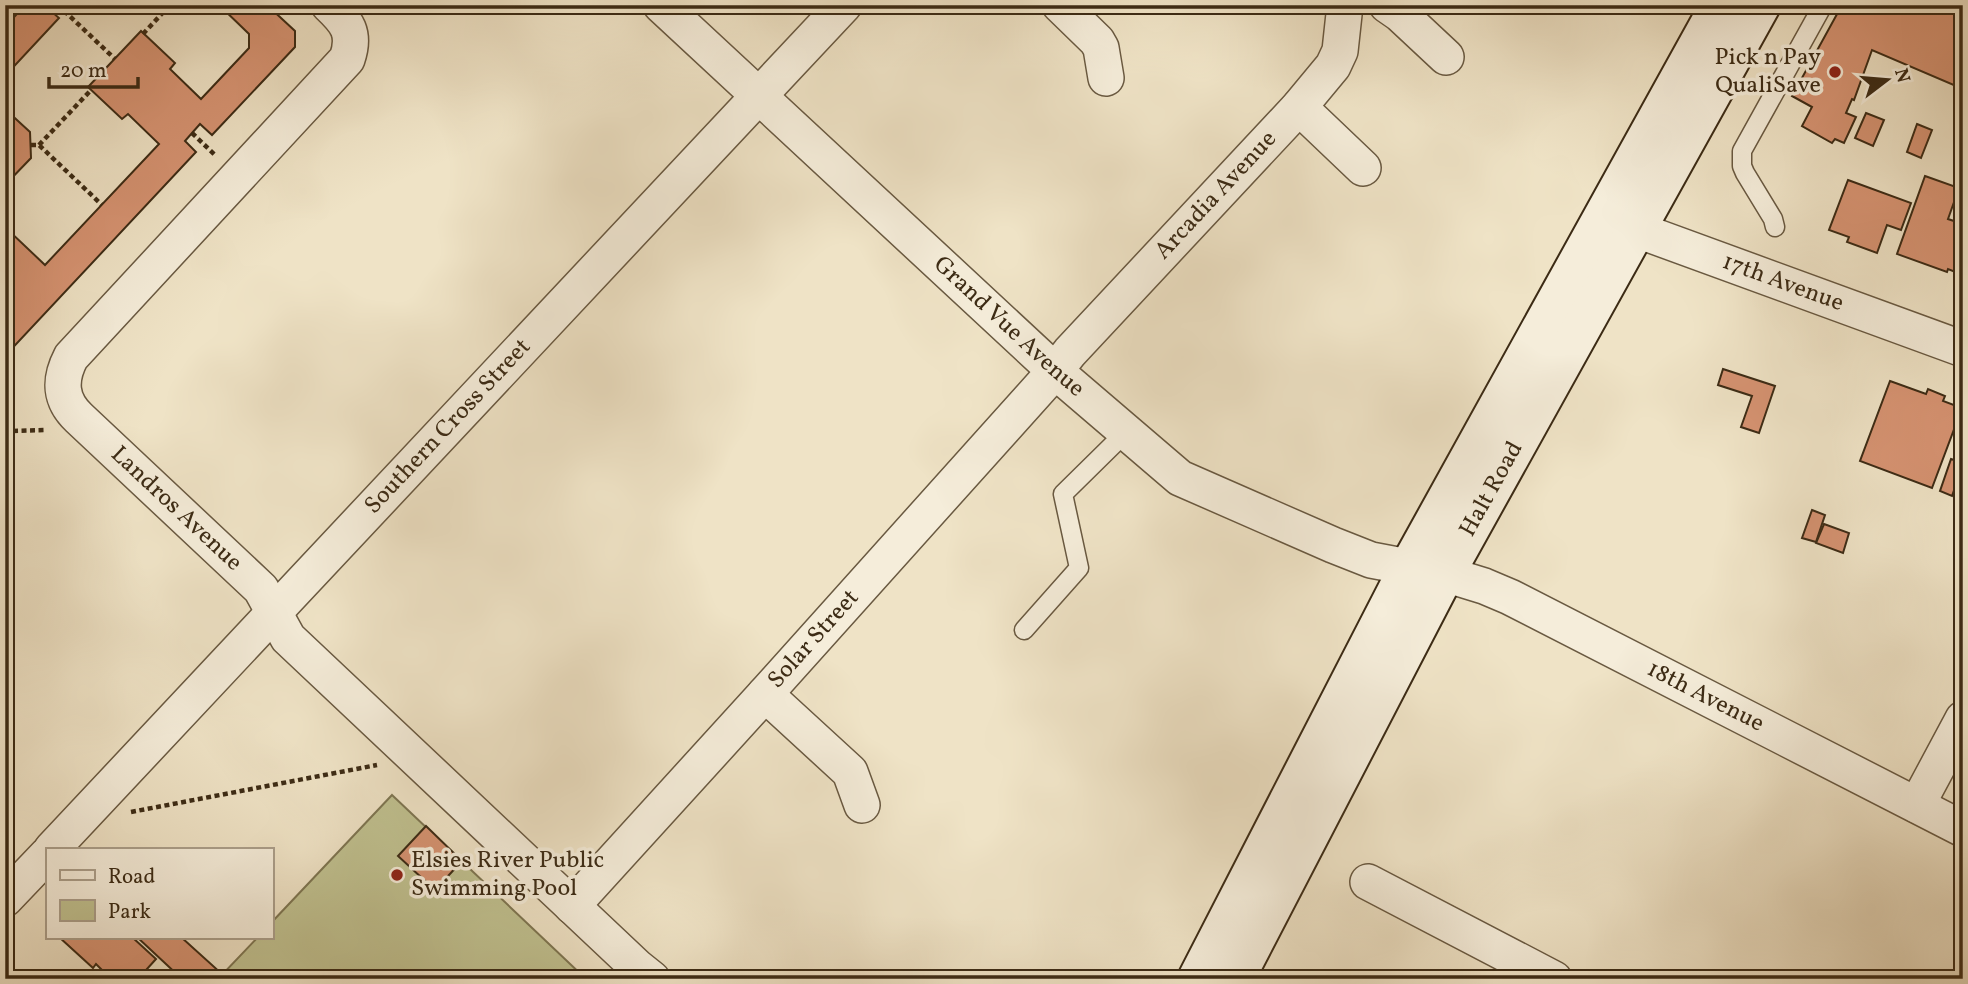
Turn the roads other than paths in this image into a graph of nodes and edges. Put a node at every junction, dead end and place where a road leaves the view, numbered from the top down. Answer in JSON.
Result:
{"nodes":[{"id":1,"x":329,"y":5,"type":"edge"},
{"id":2,"x":661,"y":5,"type":"edge"},
{"id":3,"x":844,"y":5,"type":"edge"},
{"id":4,"x":1060,"y":5,"type":"edge"},
{"id":5,"x":1345,"y":5,"type":"edge"},
{"id":6,"x":1387,"y":5,"type":"edge"},
{"id":7,"x":1720,"y":5,"type":"edge"},
{"id":8,"x":1761,"y":5,"type":"edge"},
{"id":9,"x":1822,"y":5,"type":"edge"},
{"id":10,"x":1446,"y":57,"type":"dead end"},
{"id":11,"x":1106,"y":78,"type":"dead end"},
{"id":12,"x":758,"y":97,"type":"junction"},
{"id":13,"x":1299,"y":107,"type":"junction"},
{"id":14,"x":1363,"y":168,"type":"dead end"},
{"id":15,"x":1620,"y":224,"type":"junction"},
{"id":16,"x":1775,"y":227,"type":"dead end"},
{"id":17,"x":1963,"y":349,"type":"edge"},
{"id":18,"x":1055,"y":371,"type":"junction"},
{"id":19,"x":1126,"y":432,"type":"junction"},
{"id":20,"x":1427,"y":571,"type":"junction"},
{"id":21,"x":274,"y":613,"type":"junction"},
{"id":22,"x":1024,"y":630,"type":"dead end"},
{"id":23,"x":765,"y":694,"type":"junction"},
{"id":24,"x":1963,"y":719,"type":"edge"},
{"id":25,"x":862,"y":805,"type":"dead end"},
{"id":26,"x":1917,"y":805,"type":"junction"},
{"id":27,"x":1963,"y":829,"type":"edge"},
{"id":28,"x":53,"y":848,"type":"edge"},
{"id":29,"x":46,"y":856,"type":"edge"},
{"id":30,"x":1368,"y":882,"type":"dead end"},
{"id":31,"x":8,"y":892,"type":"edge"},
{"id":32,"x":572,"y":906,"type":"junction"},
{"id":33,"x":652,"y":979,"type":"edge"},
{"id":34,"x":1197,"y":979,"type":"edge"},
{"id":35,"x":1235,"y":979,"type":"edge"},
{"id":36,"x":1554,"y":979,"type":"edge"}],
"edges":[{"from":1,"to":21,"type":"street","name":"Landros Avenue"},
{"from":2,"to":12,"type":"street","name":"Grand Vue Avenue"},
{"from":3,"to":12,"type":"street","name":"Southern Cross Street"},
{"from":4,"to":11,"type":"street"},
{"from":5,"to":13,"type":"street","name":"Arcadia Avenue"},
{"from":6,"to":10,"type":"street"},
{"from":7,"to":15,"type":"street","name":"Halt Road"},
{"from":8,"to":15,"type":"street","name":"Halt Road"},
{"from":9,"to":16,"type":"lane"},
{"from":12,"to":18,"type":"street","name":"Grand Vue Avenue"},
{"from":12,"to":21,"type":"street","name":"Southern Cross Street"},
{"from":13,"to":14,"type":"street"},
{"from":13,"to":18,"type":"street","name":"Arcadia Avenue"},
{"from":15,"to":17,"type":"street","name":"17th Avenue"},
{"from":15,"to":20,"type":"street","name":"Halt Road"},
{"from":18,"to":19,"type":"street","name":"Grand Vue Avenue"},
{"from":18,"to":23,"type":"street","name":"Solar Street"},
{"from":19,"to":20,"type":"street","name":"Grand Vue Avenue"},
{"from":19,"to":22,"type":"lane"},
{"from":20,"to":26,"type":"street","name":"18th Avenue"},
{"from":20,"to":34,"type":"street","name":"Halt Road"},
{"from":20,"to":35,"type":"street","name":"Halt Road"},
{"from":21,"to":28,"type":"street","name":"Southern Cross Street"},
{"from":21,"to":32,"type":"street","name":"Landros Avenue"},
{"from":23,"to":25,"type":"street"},
{"from":23,"to":32,"type":"street","name":"Solar Street"},
{"from":24,"to":26,"type":"street"},
{"from":26,"to":27,"type":"street","name":"18th Avenue"},
{"from":29,"to":31,"type":"street"},
{"from":30,"to":36,"type":"street"},
{"from":32,"to":33,"type":"street","name":"Landros Avenue"}]}
